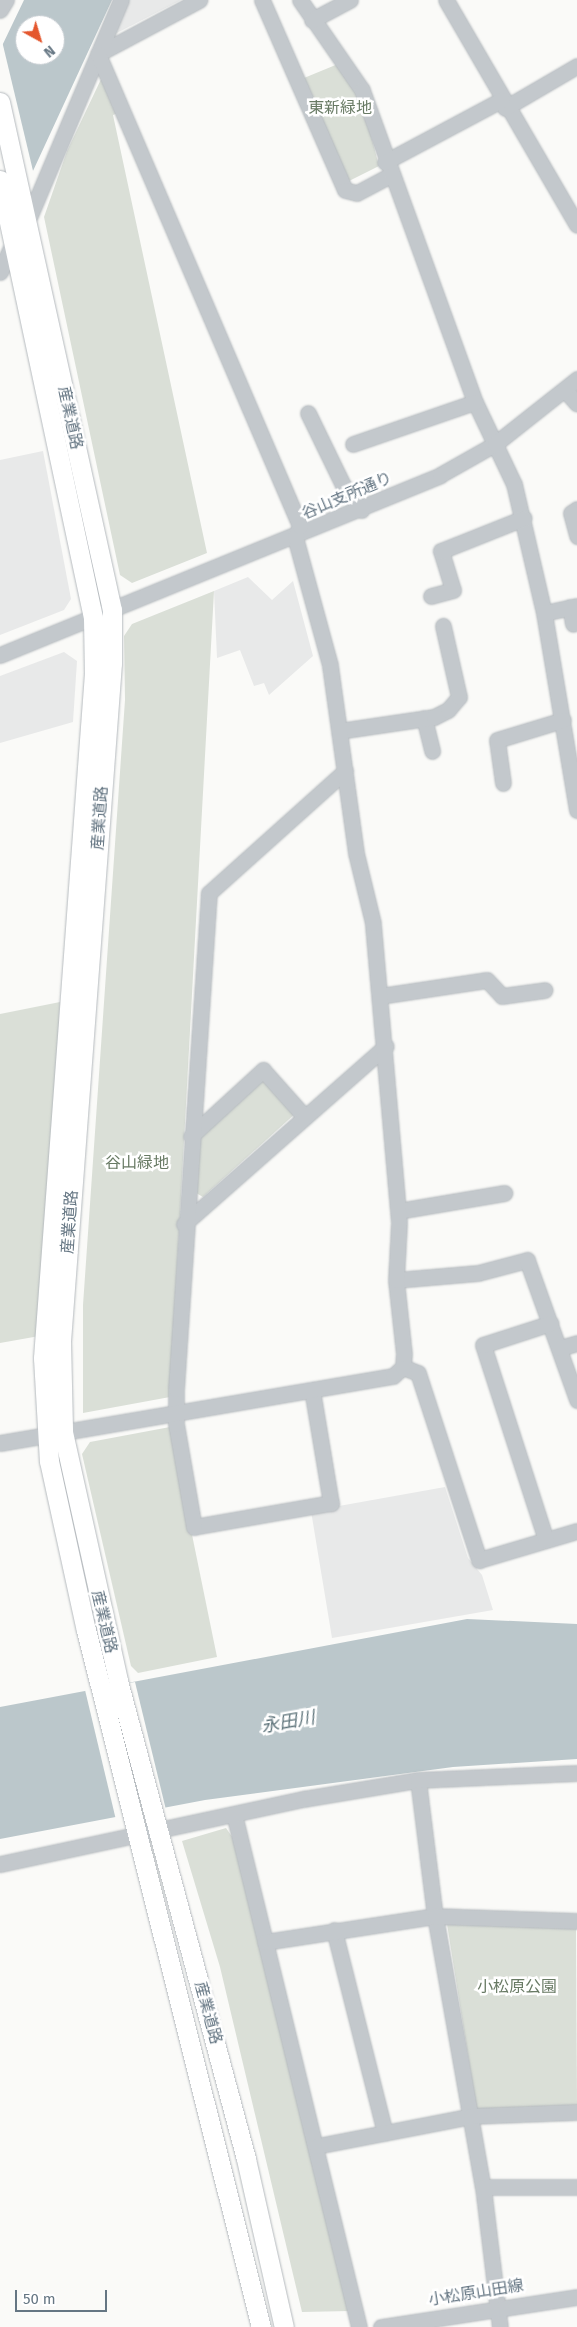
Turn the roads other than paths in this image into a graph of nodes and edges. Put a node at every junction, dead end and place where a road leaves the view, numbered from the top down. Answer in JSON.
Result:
{"nodes":[{"id":1,"x":6,"y":0,"type":"edge"},
{"id":2,"x":121,"y":0,"type":"edge"},
{"id":3,"x":199,"y":0,"type":"edge"},
{"id":4,"x":262,"y":0,"type":"edge"},
{"id":5,"x":300,"y":0,"type":"edge"},
{"id":6,"x":350,"y":0,"type":"edge"},
{"id":7,"x":446,"y":0,"type":"edge"},
{"id":8,"x":0,"y":10,"type":"edge"},
{"id":9,"x":312,"y":20,"type":"junction"},
{"id":10,"x":98,"y":54,"type":"junction"},
{"id":11,"x":577,"y":66,"type":"edge"},
{"id":12,"x":0,"y":102,"type":"edge"},
{"id":13,"x":503,"y":104,"type":"junction"},
{"id":14,"x":388,"y":168,"type":"junction"},
{"id":15,"x":0,"y":180,"type":"edge"},
{"id":16,"x":26,"y":213,"type":"junction"},
{"id":17,"x":577,"y":225,"type":"edge"},
{"id":18,"x":12,"y":238,"type":"junction"},
{"id":19,"x":0,"y":272,"type":"edge"},
{"id":20,"x":577,"y":379,"type":"edge"},
{"id":21,"x":566,"y":390,"type":"junction"},
{"id":22,"x":476,"y":402,"type":"junction"},
{"id":23,"x":577,"y":404,"type":"edge"},
{"id":24,"x":308,"y":413,"type":"dead end"},
{"id":25,"x":353,"y":444,"type":"dead end"},
{"id":26,"x":495,"y":444,"type":"junction"},
{"id":27,"x":577,"y":509,"type":"edge"},
{"id":28,"x":361,"y":510,"type":"junction"},
{"id":29,"x":524,"y":518,"type":"junction"},
{"id":30,"x":577,"y":536,"type":"edge"},
{"id":31,"x":295,"y":537,"type":"junction"},
{"id":32,"x":431,"y":596,"type":"dead end"},
{"id":33,"x":574,"y":606,"type":"edge"},
{"id":34,"x":112,"y":610,"type":"junction"},
{"id":35,"x":544,"y":613,"type":"junction"},
{"id":36,"x":93,"y":618,"type":"junction"},
{"id":37,"x":573,"y":624,"type":"dead end"},
{"id":38,"x":443,"y":626,"type":"dead end"},
{"id":39,"x":0,"y":655,"type":"edge"},
{"id":40,"x":424,"y":718,"type":"junction"},
{"id":41,"x":564,"y":720,"type":"junction"},
{"id":42,"x":339,"y":731,"type":"junction"},
{"id":43,"x":432,"y":751,"type":"dead end"},
{"id":44,"x":345,"y":771,"type":"junction"},
{"id":45,"x":504,"y":783,"type":"dead end"},
{"id":46,"x":577,"y":810,"type":"edge"},
{"id":47,"x":545,"y":990,"type":"dead end"},
{"id":48,"x":380,"y":996,"type":"junction"},
{"id":49,"x":386,"y":1046,"type":"junction"},
{"id":50,"x":304,"y":1116,"type":"junction"},
{"id":51,"x":191,"y":1136,"type":"junction"},
{"id":52,"x":504,"y":1193,"type":"dead end"},
{"id":53,"x":398,"y":1211,"type":"junction"},
{"id":54,"x":184,"y":1224,"type":"junction"},
{"id":55,"x":396,"y":1280,"type":"junction"},
{"id":56,"x":551,"y":1322,"type":"junction"},
{"id":57,"x":577,"y":1343,"type":"edge"},
{"id":58,"x":560,"y":1348,"type":"junction"},
{"id":59,"x":403,"y":1367,"type":"junction"},
{"id":60,"x":312,"y":1390,"type":"junction"},
{"id":61,"x":577,"y":1400,"type":"edge"},
{"id":62,"x":176,"y":1412,"type":"junction"},
{"id":63,"x":55,"y":1433,"type":"junction"},
{"id":64,"x":0,"y":1443,"type":"edge"},
{"id":65,"x":577,"y":1531,"type":"edge"},
{"id":66,"x":546,"y":1540,"type":"junction"},
{"id":67,"x":577,"y":1773,"type":"edge"},
{"id":68,"x":418,"y":1780,"type":"junction"},
{"id":69,"x":234,"y":1814,"type":"junction"},
{"id":70,"x":146,"y":1828,"type":"junction"},
{"id":71,"x":0,"y":1864,"type":"edge"},
{"id":72,"x":435,"y":1916,"type":"junction"},
{"id":73,"x":577,"y":1921,"type":"edge"},
{"id":74,"x":334,"y":1930,"type":"junction"},
{"id":75,"x":265,"y":1942,"type":"junction"},
{"id":76,"x":577,"y":2112,"type":"edge"},
{"id":77,"x":471,"y":2116,"type":"junction"},
{"id":78,"x":385,"y":2133,"type":"junction"},
{"id":79,"x":317,"y":2146,"type":"junction"},
{"id":80,"x":483,"y":2187,"type":"junction"},
{"id":81,"x":577,"y":2187,"type":"edge"},
{"id":82,"x":577,"y":2296,"type":"edge"},
{"id":83,"x":499,"y":2307,"type":"junction"},
{"id":84,"x":260,"y":2327,"type":"edge"},
{"id":85,"x":284,"y":2327,"type":"edge"},
{"id":86,"x":359,"y":2327,"type":"edge"},
{"id":87,"x":381,"y":2327,"type":"edge"},
{"id":88,"x":500,"y":2327,"type":"edge"}],
"edges":[{"from":1,"to":8,"type":"street"},
{"from":2,"to":10,"type":"street"},
{"from":3,"to":10,"type":"street"},
{"from":4,"to":14,"type":"street"},
{"from":5,"to":9,"type":"street"},
{"from":6,"to":9,"type":"street"},
{"from":7,"to":13,"type":"street"},
{"from":9,"to":14,"type":"street"},
{"from":10,"to":16,"type":"street"},
{"from":10,"to":31,"type":"street"},
{"from":11,"to":13,"type":"street"},
{"from":12,"to":16,"type":"main road","name":"産業道路"},
{"from":13,"to":14,"type":"street"},
{"from":13,"to":17,"type":"street"},
{"from":14,"to":22,"type":"street"},
{"from":15,"to":18,"type":"main road","name":"産業道路"},
{"from":16,"to":34,"type":"main road","name":"産業道路"},
{"from":18,"to":19,"type":"street"},
{"from":18,"to":36,"type":"main road","name":"産業道路"},
{"from":20,"to":21,"type":"street","name":"谷山支所通り"},
{"from":21,"to":23,"type":"street"},
{"from":21,"to":26,"type":"street","name":"谷山支所通り"},
{"from":22,"to":25,"type":"street"},
{"from":22,"to":26,"type":"street"},
{"from":24,"to":28,"type":"street"},
{"from":26,"to":28,"type":"street","name":"谷山支所通り"},
{"from":26,"to":29,"type":"street"},
{"from":27,"to":30,"type":"street"},
{"from":28,"to":31,"type":"street","name":"谷山支所通り"},
{"from":29,"to":32,"type":"street"},
{"from":29,"to":35,"type":"street"},
{"from":31,"to":34,"type":"street","name":"谷山支所通り"},
{"from":31,"to":42,"type":"street"},
{"from":33,"to":35,"type":"street"},
{"from":33,"to":37,"type":"street"},
{"from":34,"to":36,"type":"street","name":"谷山支所通り"},
{"from":34,"to":63,"type":"main road","name":"産業道路"},
{"from":35,"to":41,"type":"street"},
{"from":36,"to":39,"type":"street","name":"谷山支所通り"},
{"from":36,"to":63,"type":"main road","name":"産業道路"},
{"from":38,"to":40,"type":"street"},
{"from":40,"to":42,"type":"street"},
{"from":40,"to":43,"type":"street"},
{"from":41,"to":45,"type":"street"},
{"from":41,"to":46,"type":"street"},
{"from":42,"to":44,"type":"street"},
{"from":44,"to":48,"type":"street"},
{"from":44,"to":51,"type":"street"},
{"from":47,"to":48,"type":"street"},
{"from":48,"to":49,"type":"street"},
{"from":49,"to":50,"type":"street"},
{"from":49,"to":53,"type":"street"},
{"from":50,"to":51,"type":"street"},
{"from":50,"to":54,"type":"street"},
{"from":51,"to":54,"type":"street"},
{"from":52,"to":53,"type":"street"},
{"from":53,"to":55,"type":"street"},
{"from":54,"to":62,"type":"street"},
{"from":55,"to":56,"type":"street"},
{"from":55,"to":59,"type":"street"},
{"from":56,"to":58,"type":"street"},
{"from":56,"to":66,"type":"street"},
{"from":57,"to":58,"type":"street"},
{"from":58,"to":61,"type":"street"},
{"from":59,"to":60,"type":"street"},
{"from":59,"to":66,"type":"street"},
{"from":60,"to":62,"type":"street"},
{"from":60,"to":62,"type":"street"},
{"from":62,"to":63,"type":"street"},
{"from":63,"to":64,"type":"street"},
{"from":63,"to":70,"type":"main road","name":"産業道路"},
{"from":65,"to":66,"type":"street"},
{"from":67,"to":68,"type":"street"},
{"from":68,"to":69,"type":"street"},
{"from":68,"to":72,"type":"street"},
{"from":69,"to":70,"type":"street"},
{"from":69,"to":75,"type":"street"},
{"from":70,"to":71,"type":"street"},
{"from":70,"to":84,"type":"main road","name":"産業道路"},
{"from":70,"to":85,"type":"main road","name":"産業道路"},
{"from":72,"to":73,"type":"street"},
{"from":72,"to":74,"type":"street"},
{"from":72,"to":77,"type":"street"},
{"from":74,"to":75,"type":"street"},
{"from":74,"to":78,"type":"street"},
{"from":75,"to":79,"type":"street"},
{"from":76,"to":77,"type":"street"},
{"from":77,"to":78,"type":"street"},
{"from":77,"to":80,"type":"street"},
{"from":78,"to":79,"type":"street"},
{"from":79,"to":86,"type":"street"},
{"from":80,"to":81,"type":"street"},
{"from":80,"to":83,"type":"street"},
{"from":82,"to":83,"type":"street","name":"小松原山田線"},
{"from":83,"to":87,"type":"street","name":"小松原山田線"},
{"from":83,"to":88,"type":"street"}]}
